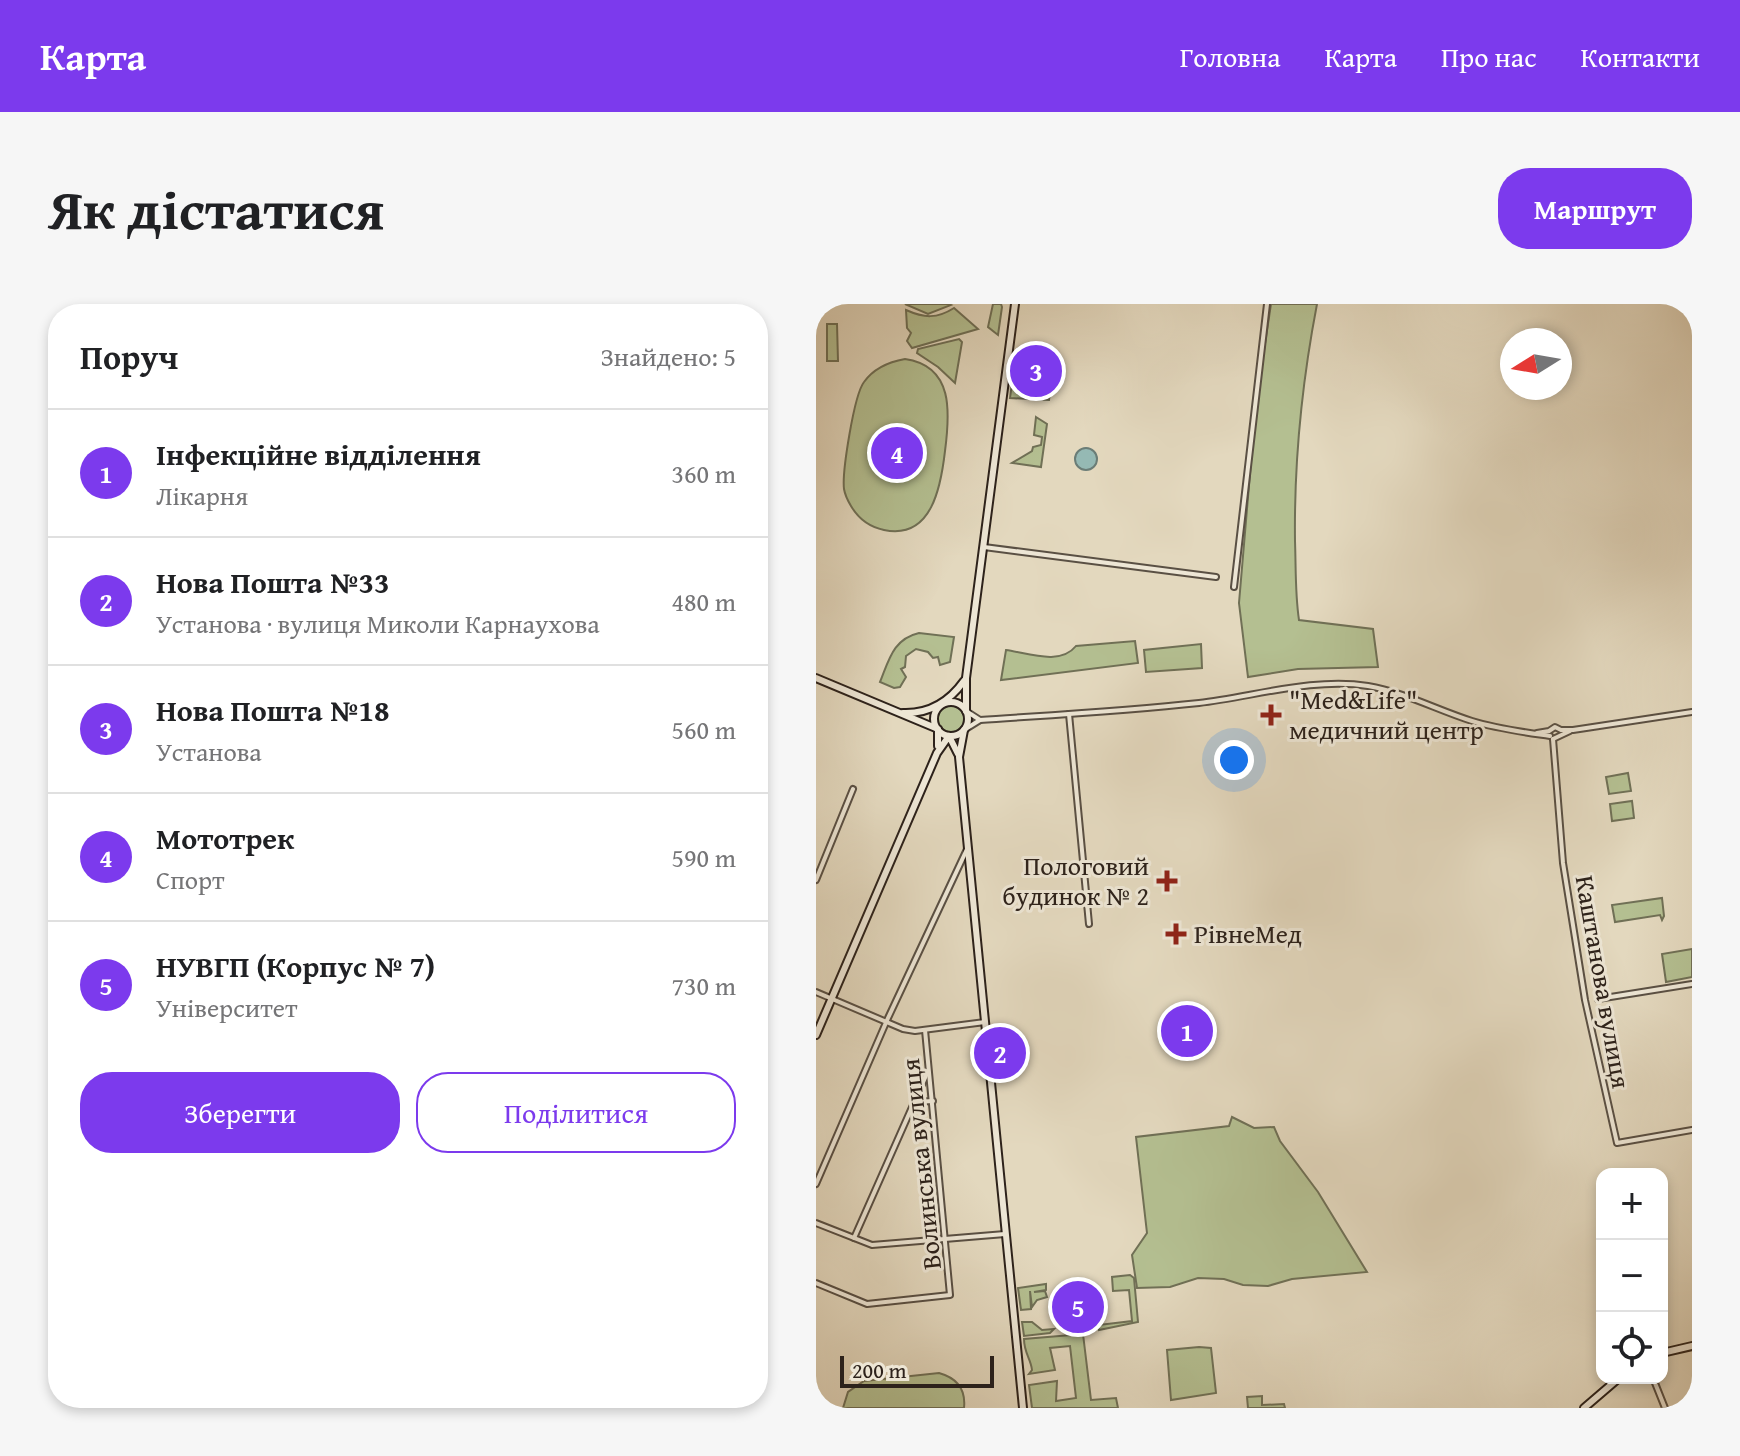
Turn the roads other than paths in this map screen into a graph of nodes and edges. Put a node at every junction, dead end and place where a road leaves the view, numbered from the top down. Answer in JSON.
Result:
{"nodes":[{"id":1,"x":1015,"y":304,"type":"edge"},
{"id":2,"x":1267,"y":304,"type":"edge"},
{"id":3,"x":984,"y":547,"type":"junction"},
{"id":4,"x":1216,"y":577,"type":"dead end"},
{"id":5,"x":1234,"y":587,"type":"dead end"},
{"id":6,"x":816,"y":678,"type":"edge"},
{"id":7,"x":966,"y":678,"type":"junction"},
{"id":8,"x":943,"y":704,"type":"junction"},
{"id":9,"x":966,"y":711,"type":"junction"},
{"id":10,"x":897,"y":712,"type":"junction"},
{"id":11,"x":1692,"y":712,"type":"edge"},
{"id":12,"x":1069,"y":714,"type":"junction"},
{"id":13,"x":980,"y":720,"type":"junction"},
{"id":14,"x":938,"y":729,"type":"junction"},
{"id":15,"x":964,"y":730,"type":"junction"},
{"id":16,"x":1555,"y":735,"type":"junction"},
{"id":17,"x":949,"y":736,"type":"junction"},
{"id":18,"x":937,"y":753,"type":"junction"},
{"id":19,"x":959,"y":757,"type":"junction"},
{"id":20,"x":853,"y":789,"type":"dead end"},
{"id":21,"x":968,"y":847,"type":"junction"},
{"id":22,"x":816,"y":880,"type":"edge"},
{"id":23,"x":1089,"y":924,"type":"dead end"},
{"id":24,"x":1692,"y":984,"type":"edge"},
{"id":25,"x":816,"y":992,"type":"edge"},
{"id":26,"x":831,"y":999,"type":"junction"},
{"id":27,"x":1598,"y":999,"type":"dead end"},
{"id":28,"x":985,"y":1022,"type":"junction"},
{"id":29,"x":886,"y":1023,"type":"junction"},
{"id":30,"x":925,"y":1030,"type":"junction"},
{"id":31,"x":816,"y":1035,"type":"edge"},
{"id":32,"x":929,"y":1069,"type":"junction"},
{"id":33,"x":933,"y":1101,"type":"junction"},
{"id":34,"x":914,"y":1102,"type":"junction"},
{"id":35,"x":1692,"y":1130,"type":"edge"},
{"id":36,"x":816,"y":1184,"type":"edge"},
{"id":37,"x":816,"y":1223,"type":"edge"},
{"id":38,"x":1005,"y":1234,"type":"junction"},
{"id":39,"x":854,"y":1239,"type":"junction"},
{"id":40,"x":946,"y":1240,"type":"junction"},
{"id":41,"x":816,"y":1283,"type":"edge"},
{"id":42,"x":1692,"y":1346,"type":"edge"},
{"id":43,"x":1668,"y":1352,"type":"edge"},
{"id":44,"x":1612,"y":1384,"type":"edge"},
{"id":45,"x":1655,"y":1384,"type":"edge"},
{"id":46,"x":1023,"y":1408,"type":"edge"},
{"id":47,"x":1584,"y":1408,"type":"edge"},
{"id":48,"x":1665,"y":1408,"type":"edge"}],
"edges":[{"from":1,"to":3,"type":"main road"},
{"from":2,"to":5,"type":"street"},
{"from":3,"to":4,"type":"street"},
{"from":3,"to":7,"type":"main road"},
{"from":6,"to":10,"type":"main road"},
{"from":7,"to":8,"type":"main road"},
{"from":7,"to":9,"type":"main road"},
{"from":8,"to":9,"type":"main road"},
{"from":8,"to":10,"type":"main road"},
{"from":8,"to":14,"type":"main road"},
{"from":9,"to":13,"type":"street"},
{"from":9,"to":15,"type":"main road"},
{"from":10,"to":14,"type":"main road"},
{"from":11,"to":16,"type":"street"},
{"from":12,"to":13,"type":"street"},
{"from":12,"to":16,"type":"street"},
{"from":12,"to":23,"type":"street"},
{"from":13,"to":15,"type":"street"},
{"from":14,"to":17,"type":"main road"},
{"from":14,"to":18,"type":"main road"},
{"from":15,"to":17,"type":"main road"},
{"from":15,"to":19,"type":"main road"},
{"from":16,"to":35,"type":"street","name":"Каштанова вулиця"},
{"from":17,"to":18,"type":"main road"},
{"from":17,"to":19,"type":"main road"},
{"from":18,"to":26,"type":"main road"},
{"from":19,"to":21,"type":"main road"},
{"from":20,"to":22,"type":"street"},
{"from":21,"to":28,"type":"main road"},
{"from":21,"to":29,"type":"street"},
{"from":24,"to":27,"type":"street"},
{"from":25,"to":26,"type":"street"},
{"from":26,"to":29,"type":"street"},
{"from":26,"to":31,"type":"main road"},
{"from":28,"to":30,"type":"street"},
{"from":28,"to":38,"type":"main road"},
{"from":29,"to":30,"type":"street"},
{"from":29,"to":36,"type":"street"},
{"from":30,"to":32,"type":"street","name":"Волинська вулиця"},
{"from":32,"to":33,"type":"street","name":"Волинська вулиця"},
{"from":32,"to":34,"type":"street"},
{"from":33,"to":34,"type":"street"},
{"from":33,"to":40,"type":"street","name":"Волинська вулиця"},
{"from":34,"to":39,"type":"street"},
{"from":37,"to":39,"type":"street"},
{"from":38,"to":40,"type":"street"},
{"from":38,"to":46,"type":"main road"},
{"from":39,"to":40,"type":"street"},
{"from":40,"to":41,"type":"street","name":"Волинська вулиця"},
{"from":42,"to":43,"type":"main road"},
{"from":44,"to":47,"type":"main road"},
{"from":45,"to":48,"type":"street"}]}
